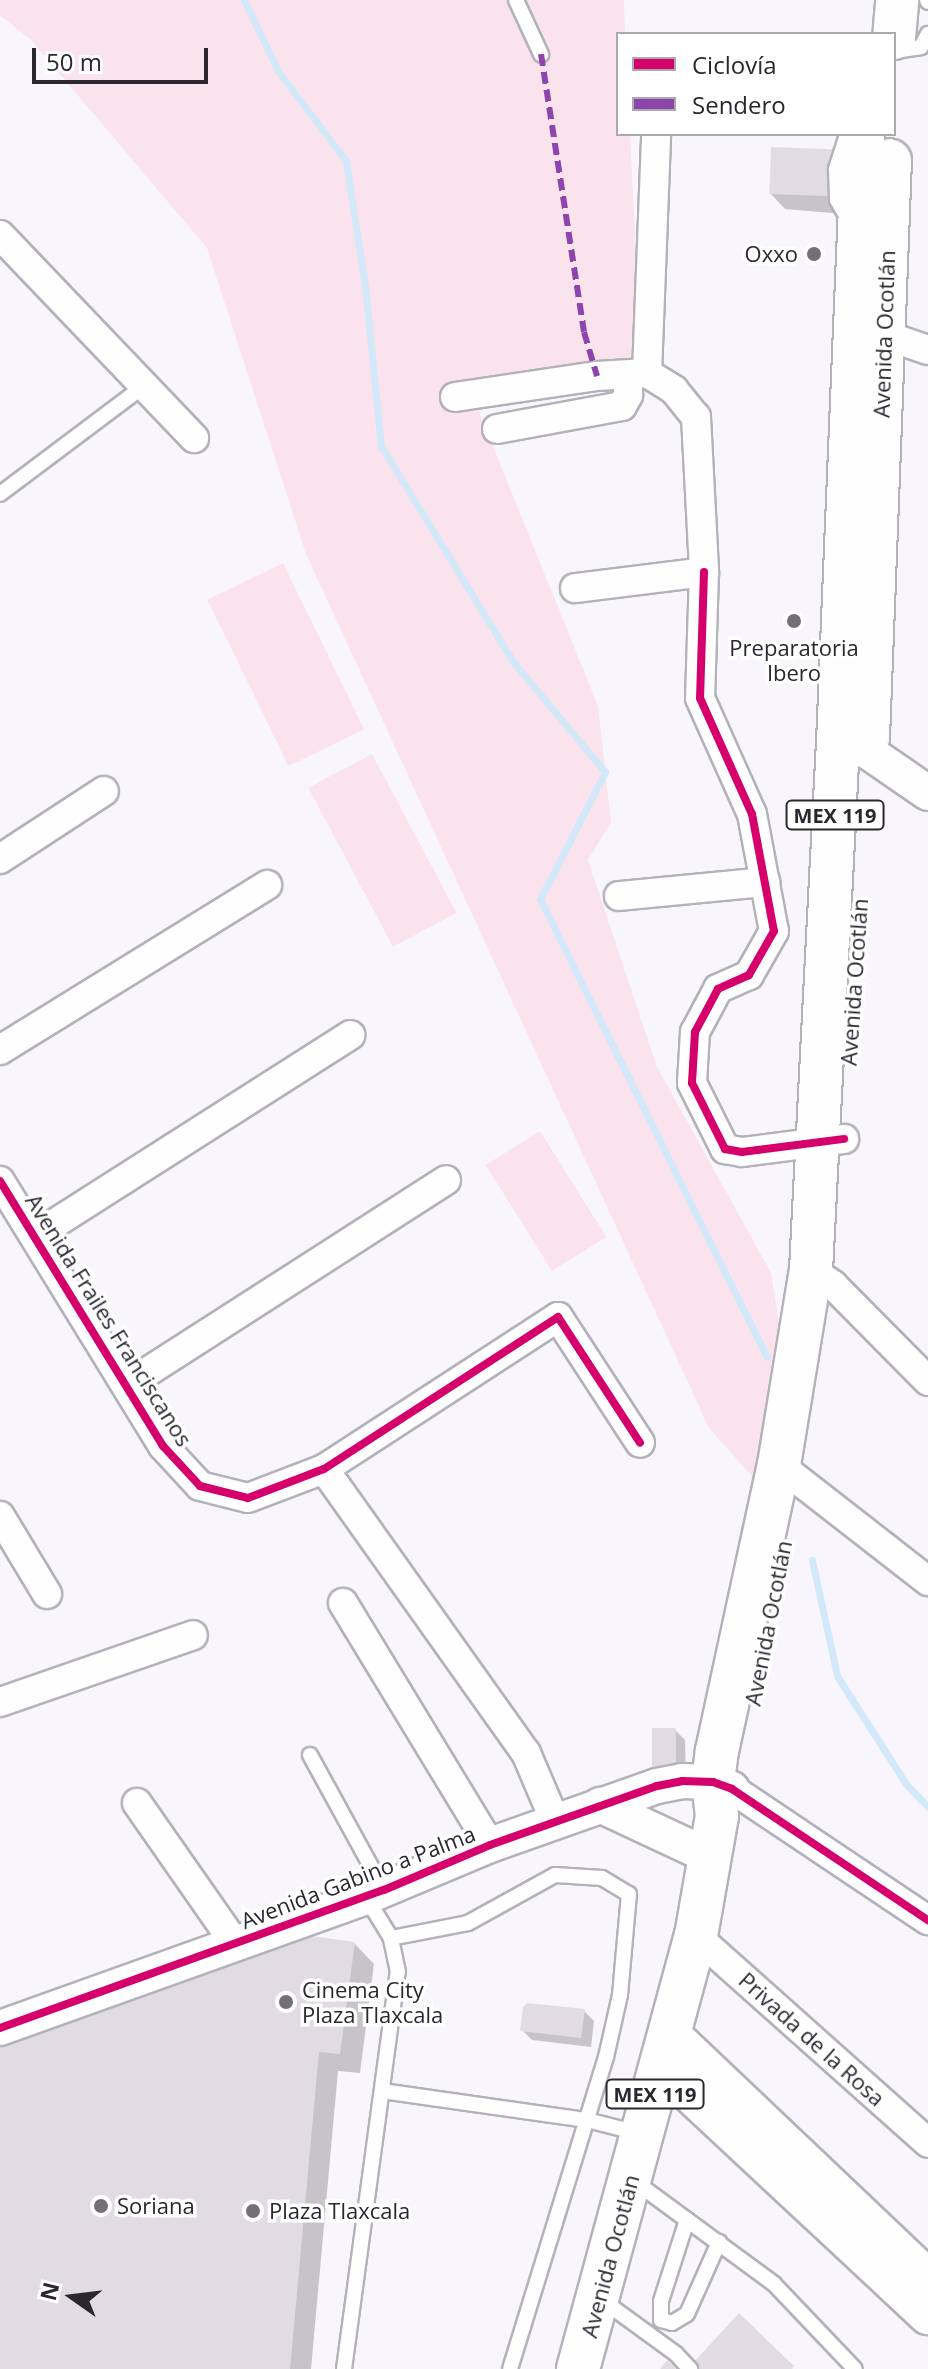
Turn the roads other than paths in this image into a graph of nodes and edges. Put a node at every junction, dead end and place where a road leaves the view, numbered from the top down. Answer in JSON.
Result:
{"nodes":[{"id":1,"x":516,"y":0,"type":"edge"},
{"id":2,"x":870,"y":0,"type":"edge"},
{"id":3,"x":897,"y":0,"type":"edge"},
{"id":4,"x":868,"y":32,"type":"edge"},
{"id":5,"x":894,"y":32,"type":"edge"},
{"id":6,"x":928,"y":34,"type":"edge"},
{"id":7,"x":896,"y":51,"type":"edge"},
{"id":8,"x":541,"y":54,"type":"dead end"},
{"id":9,"x":656,"y":136,"type":"edge"},
{"id":10,"x":846,"y":136,"type":"edge"},
{"id":11,"x":863,"y":136,"type":"edge"},
{"id":12,"x":891,"y":136,"type":"edge"},
{"id":13,"x":859,"y":227,"type":"junction"},
{"id":14,"x":0,"y":235,"type":"edge"},
{"id":15,"x":870,"y":330,"type":"junction"},
{"id":16,"x":928,"y":350,"type":"edge"},
{"id":17,"x":637,"y":374,"type":"junction"},
{"id":18,"x":144,"y":386,"type":"junction"},
{"id":19,"x":455,"y":397,"type":"dead end"},
{"id":20,"x":497,"y":429,"type":"dead end"},
{"id":21,"x":194,"y":438,"type":"dead end"},
{"id":22,"x":0,"y":494,"type":"edge"},
{"id":23,"x":704,"y":572,"type":"junction"},
{"id":24,"x":575,"y":588,"type":"dead end"},
{"id":25,"x":853,"y":747,"type":"junction"},
{"id":26,"x":104,"y":791,"type":"dead end"},
{"id":27,"x":928,"y":793,"type":"edge"},
{"id":28,"x":0,"y":859,"type":"edge"},
{"id":29,"x":765,"y":882,"type":"junction"},
{"id":30,"x":267,"y":885,"type":"dead end"},
{"id":31,"x":619,"y":896,"type":"dead end"},
{"id":32,"x":350,"y":1035,"type":"dead end"},
{"id":33,"x":0,"y":1050,"type":"edge"},
{"id":34,"x":831,"y":1140,"type":"junction"},
{"id":35,"x":446,"y":1180,"type":"dead end"},
{"id":36,"x":0,"y":1181,"type":"edge"},
{"id":37,"x":35,"y":1236,"type":"junction"},
{"id":38,"x":822,"y":1278,"type":"junction"},
{"id":39,"x":928,"y":1381,"type":"edge"},
{"id":40,"x":127,"y":1385,"type":"junction"},
{"id":41,"x":640,"y":1443,"type":"dead end"},
{"id":42,"x":324,"y":1469,"type":"junction"},
{"id":43,"x":783,"y":1478,"type":"junction"},
{"id":44,"x":0,"y":1516,"type":"edge"},
{"id":45,"x":746,"y":1539,"type":"dead end"},
{"id":46,"x":928,"y":1581,"type":"edge"},
{"id":47,"x":47,"y":1594,"type":"dead end"},
{"id":48,"x":343,"y":1603,"type":"dead end"},
{"id":49,"x":193,"y":1635,"type":"dead end"},
{"id":50,"x":725,"y":1643,"type":"dead end"},
{"id":51,"x":727,"y":1699,"type":"junction"},
{"id":52,"x":0,"y":1702,"type":"edge"},
{"id":53,"x":310,"y":1755,"type":"dead end"},
{"id":54,"x":721,"y":1796,"type":"junction"},
{"id":55,"x":137,"y":1803,"type":"dead end"},
{"id":56,"x":600,"y":1805,"type":"junction"},
{"id":57,"x":555,"y":1821,"type":"junction"},
{"id":58,"x":490,"y":1845,"type":"junction"},
{"id":59,"x":711,"y":1857,"type":"junction"},
{"id":60,"x":375,"y":1893,"type":"junction"},
{"id":61,"x":928,"y":1920,"type":"edge"},
{"id":62,"x":696,"y":1936,"type":"junction"},
{"id":63,"x":391,"y":1938,"type":"junction"},
{"id":64,"x":236,"y":1945,"type":"junction"},
{"id":65,"x":0,"y":2028,"type":"edge"},
{"id":66,"x":666,"y":2050,"type":"junction"},
{"id":67,"x":382,"y":2091,"type":"junction"},
{"id":68,"x":587,"y":2120,"type":"junction"},
{"id":69,"x":643,"y":2134,"type":"junction"},
{"id":70,"x":928,"y":2143,"type":"edge"},
{"id":71,"x":631,"y":2179,"type":"junction"},
{"id":72,"x":687,"y":2220,"type":"junction"},
{"id":73,"x":719,"y":2242,"type":"junction"},
{"id":74,"x":928,"y":2279,"type":"edge"},
{"id":75,"x":598,"y":2298,"type":"junction"},
{"id":76,"x":928,"y":2315,"type":"edge"},
{"id":77,"x":344,"y":2369,"type":"edge"},
{"id":78,"x":510,"y":2369,"type":"edge"},
{"id":79,"x":578,"y":2369,"type":"edge"},
{"id":80,"x":690,"y":2369,"type":"edge"},
{"id":81,"x":855,"y":2369,"type":"edge"}],
"edges":[{"from":1,"to":8,"type":"lane"},
{"from":2,"to":4,"type":"main road"},
{"from":3,"to":5,"type":"main road"},
{"from":6,"to":7,"type":"lane"},
{"from":9,"to":17,"type":"street"},
{"from":10,"to":13,"type":"lane"},
{"from":11,"to":13,"type":"main road","name":"Avenida Ocotlán","number":"MEX 119"},
{"from":12,"to":15,"type":"main road","name":"Avenida Ocotlán","number":"MEX 119"},
{"from":13,"to":15,"type":"main road","name":"Avenida Ocotlán","number":"MEX 119"},
{"from":14,"to":18,"type":"street"},
{"from":15,"to":16,"type":"street"},
{"from":15,"to":25,"type":"main road","name":"Avenida Ocotlán","number":"MEX 119"},
{"from":17,"to":19,"type":"street"},
{"from":17,"to":20,"type":"street"},
{"from":17,"to":23,"type":"street"},
{"from":18,"to":21,"type":"street"},
{"from":18,"to":22,"type":"lane"},
{"from":23,"to":24,"type":"street"},
{"from":23,"to":29,"type":"street"},
{"from":25,"to":27,"type":"street"},
{"from":25,"to":34,"type":"main road","name":"Avenida Ocotlán","number":"MEX 119"},
{"from":26,"to":28,"type":"street"},
{"from":29,"to":31,"type":"street"},
{"from":29,"to":34,"type":"street"},
{"from":30,"to":33,"type":"street"},
{"from":32,"to":37,"type":"street"},
{"from":34,"to":38,"type":"main road","name":"Avenida Ocotlán","number":"MEX 119"},
{"from":35,"to":40,"type":"street"},
{"from":36,"to":37,"type":"street","name":"Avenida Frailes Franciscanos"},
{"from":37,"to":40,"type":"street","name":"Avenida Frailes Franciscanos"},
{"from":38,"to":39,"type":"street"},
{"from":38,"to":43,"type":"main road","name":"Avenida Ocotlán","number":"MEX 119"},
{"from":40,"to":42,"type":"street","name":"Avenida Frailes Franciscanos"},
{"from":41,"to":42,"type":"street","name":"Avenida Frailes Franciscanos"},
{"from":42,"to":57,"type":"street"},
{"from":43,"to":45,"type":"lane"},
{"from":43,"to":46,"type":"street"},
{"from":43,"to":51,"type":"main road","name":"Avenida Ocotlán","number":"MEX 119"},
{"from":43,"to":54,"type":"main road","name":"Avenida Ocotlán","number":"MEX 119"},
{"from":44,"to":47,"type":"street"},
{"from":48,"to":58,"type":"street"},
{"from":49,"to":52,"type":"street"},
{"from":50,"to":51,"type":"lane"},
{"from":51,"to":54,"type":"main road","name":"Avenida Ocotlán","number":"MEX 119"},
{"from":53,"to":60,"type":"lane"},
{"from":54,"to":56,"type":"street","name":"Avenida Gabino a Palma"},
{"from":54,"to":59,"type":"main road","name":"Avenida Ocotlán","number":"MEX 119"},
{"from":54,"to":61,"type":"street"},
{"from":55,"to":64,"type":"street"},
{"from":56,"to":57,"type":"street","name":"Avenida Gabino a Palma"},
{"from":56,"to":59,"type":"street"},
{"from":57,"to":58,"type":"street","name":"Avenida Gabino a Palma"},
{"from":58,"to":60,"type":"street","name":"Avenida Gabino a Palma"},
{"from":59,"to":62,"type":"main road","name":"Avenida Ocotlán","number":"MEX 119"},
{"from":60,"to":63,"type":"lane"},
{"from":60,"to":64,"type":"street","name":"Avenida Gabino a Palma"},
{"from":62,"to":66,"type":"main road","name":"Avenida Ocotlán","number":"MEX 119"},
{"from":62,"to":70,"type":"street","name":"Privada de la Rosa"},
{"from":63,"to":67,"type":"lane"},
{"from":63,"to":68,"type":"lane"},
{"from":64,"to":65,"type":"street","name":"Avenida Gabino a Palma"},
{"from":66,"to":69,"type":"main road","name":"Avenida Ocotlán","number":"MEX 119"},
{"from":66,"to":74,"type":"main road"},
{"from":66,"to":76,"type":"main road"},
{"from":67,"to":68,"type":"lane"},
{"from":67,"to":77,"type":"lane"},
{"from":68,"to":69,"type":"lane"},
{"from":68,"to":78,"type":"lane"},
{"from":69,"to":71,"type":"main road","name":"Avenida Ocotlán","number":"MEX 119"},
{"from":71,"to":72,"type":"lane"},
{"from":71,"to":75,"type":"main road","name":"Avenida Ocotlán","number":"MEX 119"},
{"from":72,"to":73,"type":"lane"},
{"from":72,"to":73,"type":"lane"},
{"from":73,"to":81,"type":"lane"},
{"from":75,"to":79,"type":"main road","name":"Avenida Ocotlán","number":"MEX 119"},
{"from":75,"to":80,"type":"lane"}]}
